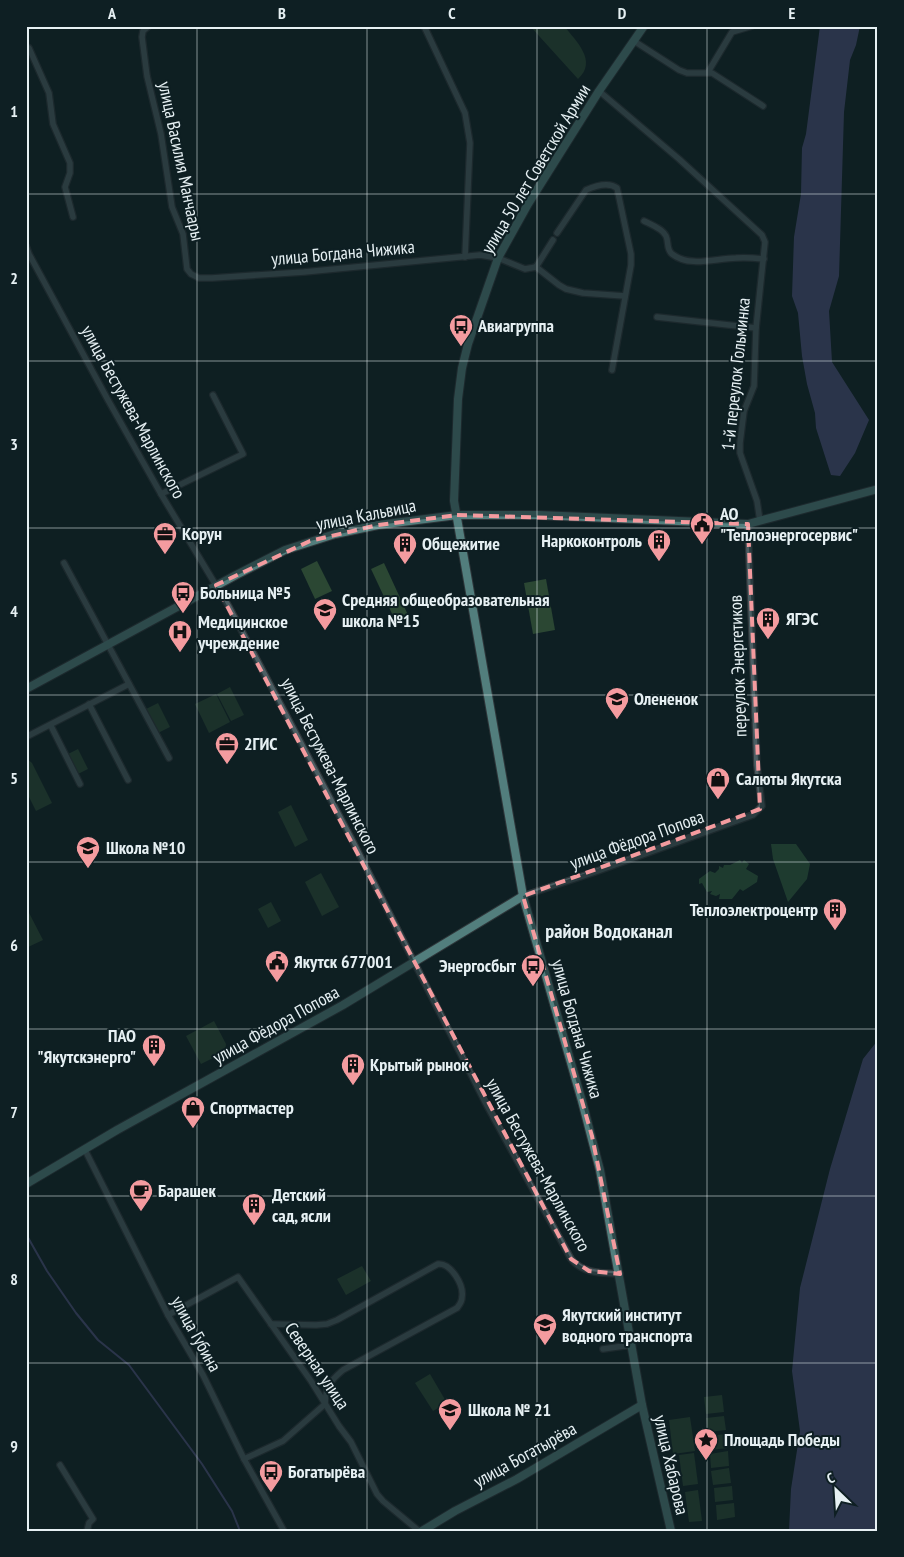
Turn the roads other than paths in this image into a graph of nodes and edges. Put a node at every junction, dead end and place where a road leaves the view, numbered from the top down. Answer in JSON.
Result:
{"nodes":[{"id":1,"x":149,"y":26,"type":"edge"},
{"id":2,"x":424,"y":26,"type":"edge"},
{"id":3,"x":644,"y":26,"type":"edge"},
{"id":4,"x":752,"y":26,"type":"edge"},
{"id":5,"x":634,"y":41,"type":"junction"},
{"id":6,"x":29,"y":48,"type":"dead end"},
{"id":7,"x":708,"y":72,"type":"junction"},
{"id":8,"x":599,"y":91,"type":"junction"},
{"id":9,"x":763,"y":106,"type":"dead end"},
{"id":10,"x":73,"y":217,"type":"dead end"},
{"id":11,"x":644,"y":221,"type":"dead end"},
{"id":12,"x":557,"y":233,"type":"dead end"},
{"id":13,"x":553,"y":240,"type":"dead end"},
{"id":14,"x":26,"y":246,"type":"edge"},
{"id":15,"x":465,"y":257,"type":"junction"},
{"id":16,"x":498,"y":258,"type":"junction"},
{"id":17,"x":764,"y":259,"type":"junction"},
{"id":18,"x":536,"y":267,"type":"junction"},
{"id":19,"x":191,"y":274,"type":"joint"},
{"id":20,"x":625,"y":296,"type":"junction"},
{"id":21,"x":657,"y":317,"type":"dead end"},
{"id":22,"x":756,"y":328,"type":"junction"},
{"id":23,"x":612,"y":370,"type":"dead end"},
{"id":24,"x":213,"y":395,"type":"dead end"},
{"id":25,"x":878,"y":489,"type":"edge"},
{"id":26,"x":161,"y":494,"type":"junction"},
{"id":27,"x":457,"y":515,"type":"junction"},
{"id":28,"x":760,"y":521,"type":"junction"},
{"id":29,"x":748,"y":524,"type":"junction"},
{"id":30,"x":64,"y":563,"type":"dead end"},
{"id":31,"x":216,"y":586,"type":"junction"},
{"id":32,"x":108,"y":644,"type":"junction"},
{"id":33,"x":129,"y":684,"type":"junction"},
{"id":34,"x":26,"y":689,"type":"edge"},
{"id":35,"x":89,"y":704,"type":"junction"},
{"id":36,"x":51,"y":726,"type":"junction"},
{"id":37,"x":26,"y":737,"type":"edge"},
{"id":38,"x":170,"y":758,"type":"dead end"},
{"id":39,"x":128,"y":780,"type":"dead end"},
{"id":40,"x":80,"y":784,"type":"dead end"},
{"id":41,"x":762,"y":806,"type":"joint"},
{"id":42,"x":523,"y":896,"type":"junction"},
{"id":43,"x":414,"y":963,"type":"junction"},
{"id":44,"x":85,"y":1150,"type":"junction"},
{"id":45,"x":26,"y":1184,"type":"edge"},
{"id":46,"x":620,"y":1274,"type":"junction"},
{"id":47,"x":168,"y":1315,"type":"junction"},
{"id":48,"x":271,"y":1324,"type":"junction"},
{"id":49,"x":632,"y":1344,"type":"junction"},
{"id":50,"x":602,"y":1349,"type":"dead end"},
{"id":51,"x":324,"y":1404,"type":"junction"},
{"id":52,"x":642,"y":1405,"type":"junction"},
{"id":53,"x":244,"y":1459,"type":"junction"},
{"id":54,"x":60,"y":1465,"type":"dead end"},
{"id":55,"x":88,"y":1531,"type":"edge"},
{"id":56,"x":284,"y":1531,"type":"edge"},
{"id":57,"x":421,"y":1531,"type":"edge"},
{"id":58,"x":672,"y":1531,"type":"edge"}],
"edges":[{"from":1,"to":19,"type":"street","name":"улица Василия Манчаары"},
{"from":2,"to":15,"type":"street"},
{"from":3,"to":5,"type":"main road","name":"улица 50 лет Советской Армии"},
{"from":4,"to":7,"type":"street"},
{"from":5,"to":7,"type":"street"},
{"from":5,"to":8,"type":"main road","name":"улица 50 лет Советской Армии"},
{"from":6,"to":10,"type":"street"},
{"from":7,"to":9,"type":"street"},
{"from":8,"to":16,"type":"main road","name":"улица 50 лет Советской Армии"},
{"from":8,"to":17,"type":"street","name":"1-й переулок Гольминка"},
{"from":11,"to":17,"type":"street"},
{"from":12,"to":20,"type":"street"},
{"from":13,"to":18,"type":"street"},
{"from":14,"to":26,"type":"street","name":"улица Бестужева-Марлинского"},
{"from":15,"to":16,"type":"street","name":"улица Богдана Чижика"},
{"from":15,"to":19,"type":"street","name":"улица Богдана Чижика"},
{"from":16,"to":18,"type":"street","name":"улица Богдана Чижика"},
{"from":16,"to":27,"type":"main road","name":"улица 50 лет Советской Армии"},
{"from":17,"to":22,"type":"street","name":"1-й переулок Гольминка"},
{"from":18,"to":20,"type":"street"},
{"from":20,"to":23,"type":"street"},
{"from":21,"to":22,"type":"street"},
{"from":22,"to":28,"type":"street","name":"1-й переулок Гольминка"},
{"from":24,"to":26,"type":"street"},
{"from":25,"to":28,"type":"main road","name":"улица Кальвица"},
{"from":26,"to":31,"type":"street","name":"улица Бестужева-Марлинского"},
{"from":27,"to":29,"type":"main road","name":"улица Кальвица"},
{"from":27,"to":31,"type":"main road","name":"улица Кальвица"},
{"from":27,"to":42,"type":"main road","name":"улица Богдана Чижика"},
{"from":28,"to":29,"type":"main road","name":"улица Кальвица"},
{"from":29,"to":41,"type":"street","name":"переулок Энергетиков"},
{"from":30,"to":32,"type":"street"},
{"from":31,"to":32,"type":"main road","name":"улица Кальвица"},
{"from":31,"to":43,"type":"street","name":"улица Бестужева-Марлинского"},
{"from":32,"to":33,"type":"street"},
{"from":32,"to":34,"type":"main road","name":"улица Кальвица"},
{"from":33,"to":35,"type":"street"},
{"from":33,"to":38,"type":"street"},
{"from":35,"to":36,"type":"street"},
{"from":35,"to":39,"type":"street"},
{"from":36,"to":37,"type":"street"},
{"from":36,"to":40,"type":"street"},
{"from":41,"to":42,"type":"street","name":"улица Фёдора Попова"},
{"from":42,"to":43,"type":"main road","name":"улица Фёдора Попова"},
{"from":42,"to":46,"type":"main road","name":"улица Богдана Чижика"},
{"from":43,"to":44,"type":"main road","name":"улица Фёдора Попова"},
{"from":43,"to":46,"type":"street","name":"улица Бестужева-Марлинского"},
{"from":44,"to":45,"type":"main road","name":"улица Фёдора Попова"},
{"from":44,"to":47,"type":"street","name":"улица Губина"},
{"from":46,"to":49,"type":"main road","name":"улица Богдана Чижика"},
{"from":47,"to":48,"type":"street","name":"Северная улица"},
{"from":47,"to":53,"type":"street","name":"улица Губина"},
{"from":48,"to":51,"type":"street","name":"Северная улица"},
{"from":48,"to":51,"type":"street"},
{"from":49,"to":50,"type":"street"},
{"from":49,"to":52,"type":"main road","name":"улица Богдана Чижика"},
{"from":51,"to":53,"type":"street"},
{"from":51,"to":57,"type":"street","name":"Северная улица"},
{"from":52,"to":57,"type":"main road","name":"улица Богатырёва"},
{"from":52,"to":58,"type":"main road","name":"улица Хабарова"},
{"from":53,"to":56,"type":"street","name":"улица Губина"},
{"from":54,"to":55,"type":"street"}]}
